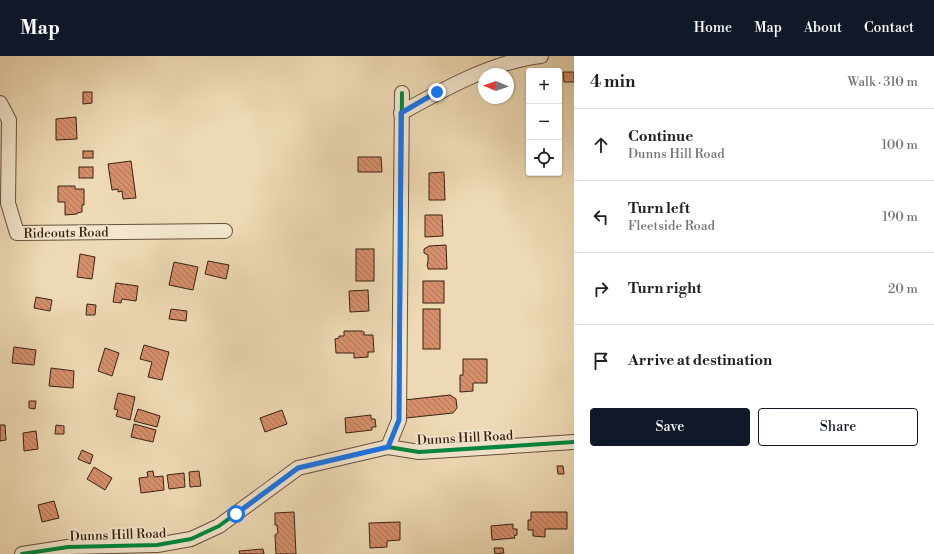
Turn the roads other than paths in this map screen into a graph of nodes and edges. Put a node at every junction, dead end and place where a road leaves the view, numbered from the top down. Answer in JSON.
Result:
{"nodes":[{"id":1,"x":541,"y":56,"type":"edge"},
{"id":2,"x":402,"y":93,"type":"dead end"},
{"id":3,"x":0,"y":103,"type":"edge"},
{"id":4,"x":401,"y":113,"type":"junction"},
{"id":5,"x":225,"y":231,"type":"dead end"},
{"id":6,"x":574,"y":442,"type":"edge"},
{"id":7,"x":388,"y":447,"type":"junction"},
{"id":8,"x":58,"y":551,"type":"edge"},
{"id":9,"x":22,"y":554,"type":"edge"}],
"edges":[{"from":1,"to":4,"type":"street"},
{"from":2,"to":4,"type":"street"},
{"from":3,"to":5,"type":"street","name":"Rideouts Road"},
{"from":4,"to":7,"type":"street"},
{"from":6,"to":7,"type":"street","name":"Dunns Hill Road"},
{"from":7,"to":8,"type":"street","name":"Dunns Hill Road"},
{"from":8,"to":9,"type":"street","name":"Dunns Hill Road"}]}
